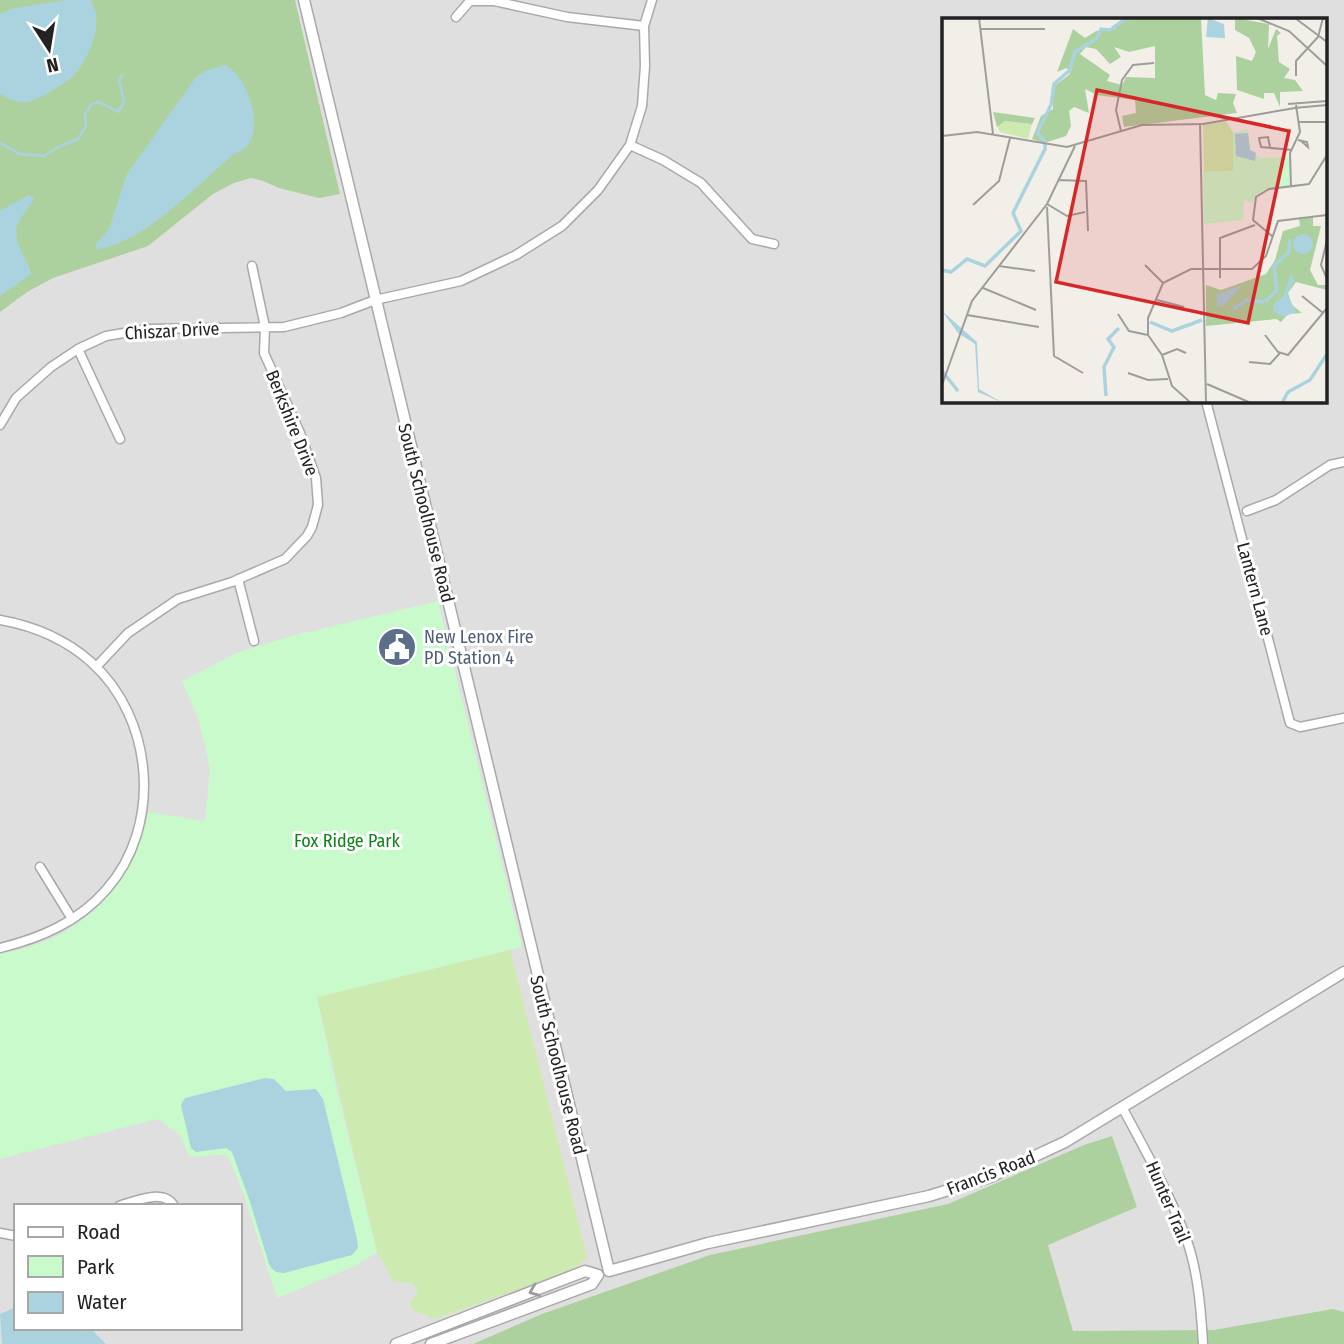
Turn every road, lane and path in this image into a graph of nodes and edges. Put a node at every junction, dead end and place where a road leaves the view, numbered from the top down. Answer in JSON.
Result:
{"nodes":[{"id":1,"x":304,"y":0,"type":"edge"},
{"id":2,"x":652,"y":0,"type":"edge"},
{"id":3,"x":456,"y":17,"type":"dead end"},
{"id":4,"x":644,"y":26,"type":"junction"},
{"id":5,"x":630,"y":145,"type":"junction"},
{"id":6,"x":774,"y":244,"type":"dead end"},
{"id":7,"x":252,"y":266,"type":"dead end"},
{"id":8,"x":375,"y":300,"type":"junction"},
{"id":9,"x":265,"y":327,"type":"junction"},
{"id":10,"x":78,"y":349,"type":"junction"},
{"id":11,"x":1206,"y":402,"type":"edge"},
{"id":12,"x":0,"y":425,"type":"edge"},
{"id":13,"x":120,"y":439,"type":"dead end"},
{"id":14,"x":1344,"y":462,"type":"edge"},
{"id":15,"x":1247,"y":511,"type":"dead end"},
{"id":16,"x":238,"y":579,"type":"junction"},
{"id":17,"x":0,"y":620,"type":"edge"},
{"id":18,"x":254,"y":640,"type":"dead end"},
{"id":19,"x":96,"y":667,"type":"junction"},
{"id":20,"x":1344,"y":718,"type":"edge"},
{"id":21,"x":40,"y":867,"type":"dead end"},
{"id":22,"x":72,"y":919,"type":"junction"},
{"id":23,"x":0,"y":948,"type":"edge"},
{"id":24,"x":1344,"y":972,"type":"edge"},
{"id":25,"x":1122,"y":1107,"type":"junction"},
{"id":26,"x":125,"y":1204,"type":"edge"},
{"id":27,"x":174,"y":1204,"type":"edge"},
{"id":28,"x":609,"y":1271,"type":"junction"},
{"id":29,"x":598,"y":1275,"type":"junction"},
{"id":30,"x":396,"y":1344,"type":"edge"},
{"id":31,"x":431,"y":1344,"type":"edge"},
{"id":32,"x":1203,"y":1344,"type":"edge"}],
"edges":[{"from":1,"to":8,"type":"street","name":"South Schoolhouse Road"},
{"from":2,"to":4,"type":"street","name":"Chiszar Drive"},
{"from":3,"to":4,"type":"street"},
{"from":4,"to":5,"type":"street","name":"Chiszar Drive"},
{"from":5,"to":6,"type":"street"},
{"from":5,"to":8,"type":"street","name":"Chiszar Drive"},
{"from":7,"to":9,"type":"street","name":"Berkshire Drive"},
{"from":8,"to":9,"type":"street","name":"Chiszar Drive"},
{"from":8,"to":28,"type":"street","name":"South Schoolhouse Road"},
{"from":9,"to":10,"type":"street","name":"Chiszar Drive"},
{"from":9,"to":16,"type":"street","name":"Berkshire Drive"},
{"from":10,"to":12,"type":"street","name":"Chiszar Drive"},
{"from":10,"to":13,"type":"street"},
{"from":11,"to":20,"type":"street","name":"Lantern Lane"},
{"from":14,"to":15,"type":"street"},
{"from":16,"to":18,"type":"street"},
{"from":16,"to":19,"type":"street","name":"Berkshire Drive"},
{"from":17,"to":19,"type":"street"},
{"from":19,"to":22,"type":"street"},
{"from":21,"to":22,"type":"street"},
{"from":22,"to":23,"type":"street"},
{"from":24,"to":25,"type":"street","name":"Francis Road"},
{"from":25,"to":28,"type":"street","name":"Francis Road"},
{"from":25,"to":32,"type":"street","name":"Hunter Trail"},
{"from":26,"to":27,"type":"street"},
{"from":28,"to":29,"type":"street","name":"Francis Road"},
{"from":29,"to":30,"type":"street","name":"Francis Road","one_way":true},
{"from":29,"to":31,"type":"street","name":"Francis Road"}]}
